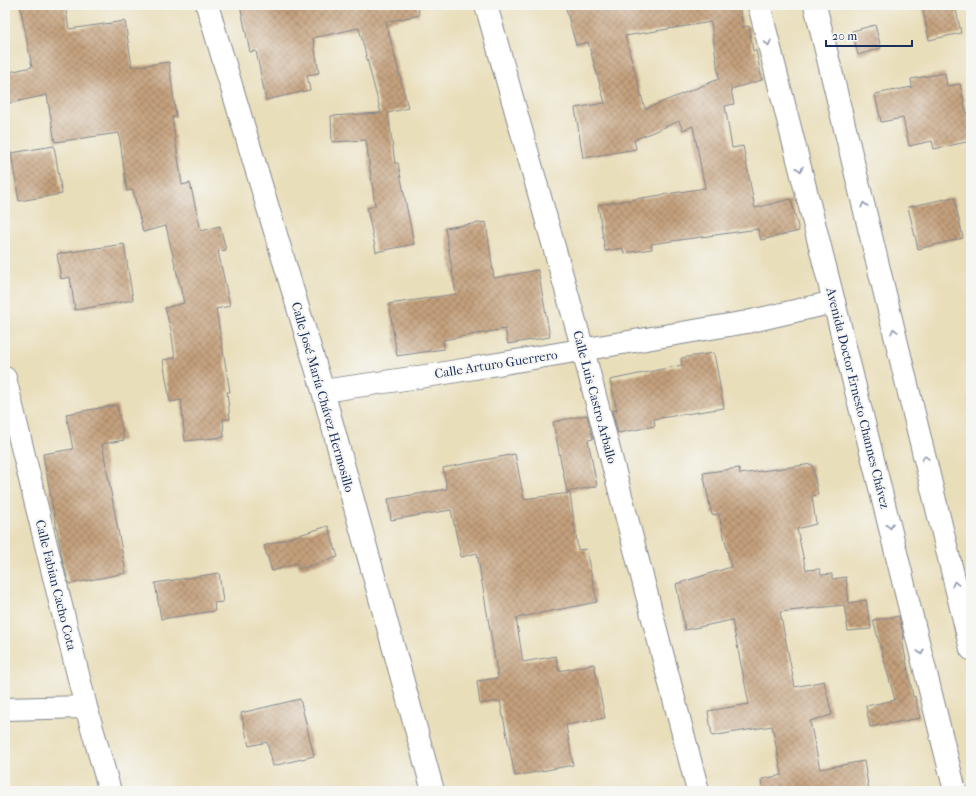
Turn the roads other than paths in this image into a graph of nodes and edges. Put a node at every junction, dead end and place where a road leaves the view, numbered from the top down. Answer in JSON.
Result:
{"nodes":[{"id":1,"x":207,"y":5,"type":"edge"},
{"id":2,"x":486,"y":5,"type":"edge"},
{"id":3,"x":759,"y":5,"type":"edge"},
{"id":4,"x":815,"y":5,"type":"edge"},
{"id":5,"x":834,"y":302,"type":"junction"},
{"id":6,"x":583,"y":350,"type":"junction"},
{"id":7,"x":5,"y":378,"type":"edge"},
{"id":8,"x":323,"y":391,"type":"junction"},
{"id":9,"x":10,"y":420,"type":"edge"},
{"id":10,"x":971,"y":649,"type":"edge"},
{"id":11,"x":86,"y":707,"type":"junction"},
{"id":12,"x":5,"y":709,"type":"edge"},
{"id":13,"x":110,"y":791,"type":"edge"},
{"id":14,"x":433,"y":791,"type":"edge"},
{"id":15,"x":698,"y":791,"type":"edge"},
{"id":16,"x":955,"y":791,"type":"edge"}],
"edges":[{"from":1,"to":8,"type":"street","name":"Calle José María Chávez Hermosillo"},
{"from":2,"to":6,"type":"street","name":"Calle Luis Castro Arballo"},
{"from":3,"to":5,"type":"street","name":"Avenida Doctor Ernesto Channes Chávez","one_way":true},
{"from":10,"to":4,"type":"street","one_way":true},
{"from":5,"to":6,"type":"street","name":"Calle Arturo Guerrero"},
{"from":5,"to":16,"type":"street","name":"Avenida Doctor Ernesto Channes Chávez","one_way":true},
{"from":6,"to":8,"type":"street","name":"Calle Arturo Guerrero"},
{"from":6,"to":15,"type":"street","name":"Calle Luis Castro Arballo"},
{"from":7,"to":9,"type":"street","name":"Calle Fabian Cacho Cota"},
{"from":8,"to":14,"type":"street","name":"Calle José María Chávez Hermosillo"},
{"from":9,"to":11,"type":"street","name":"Calle Fabian Cacho Cota"},
{"from":11,"to":12,"type":"street"},
{"from":11,"to":13,"type":"street","name":"Calle Fabian Cacho Cota"}]}
